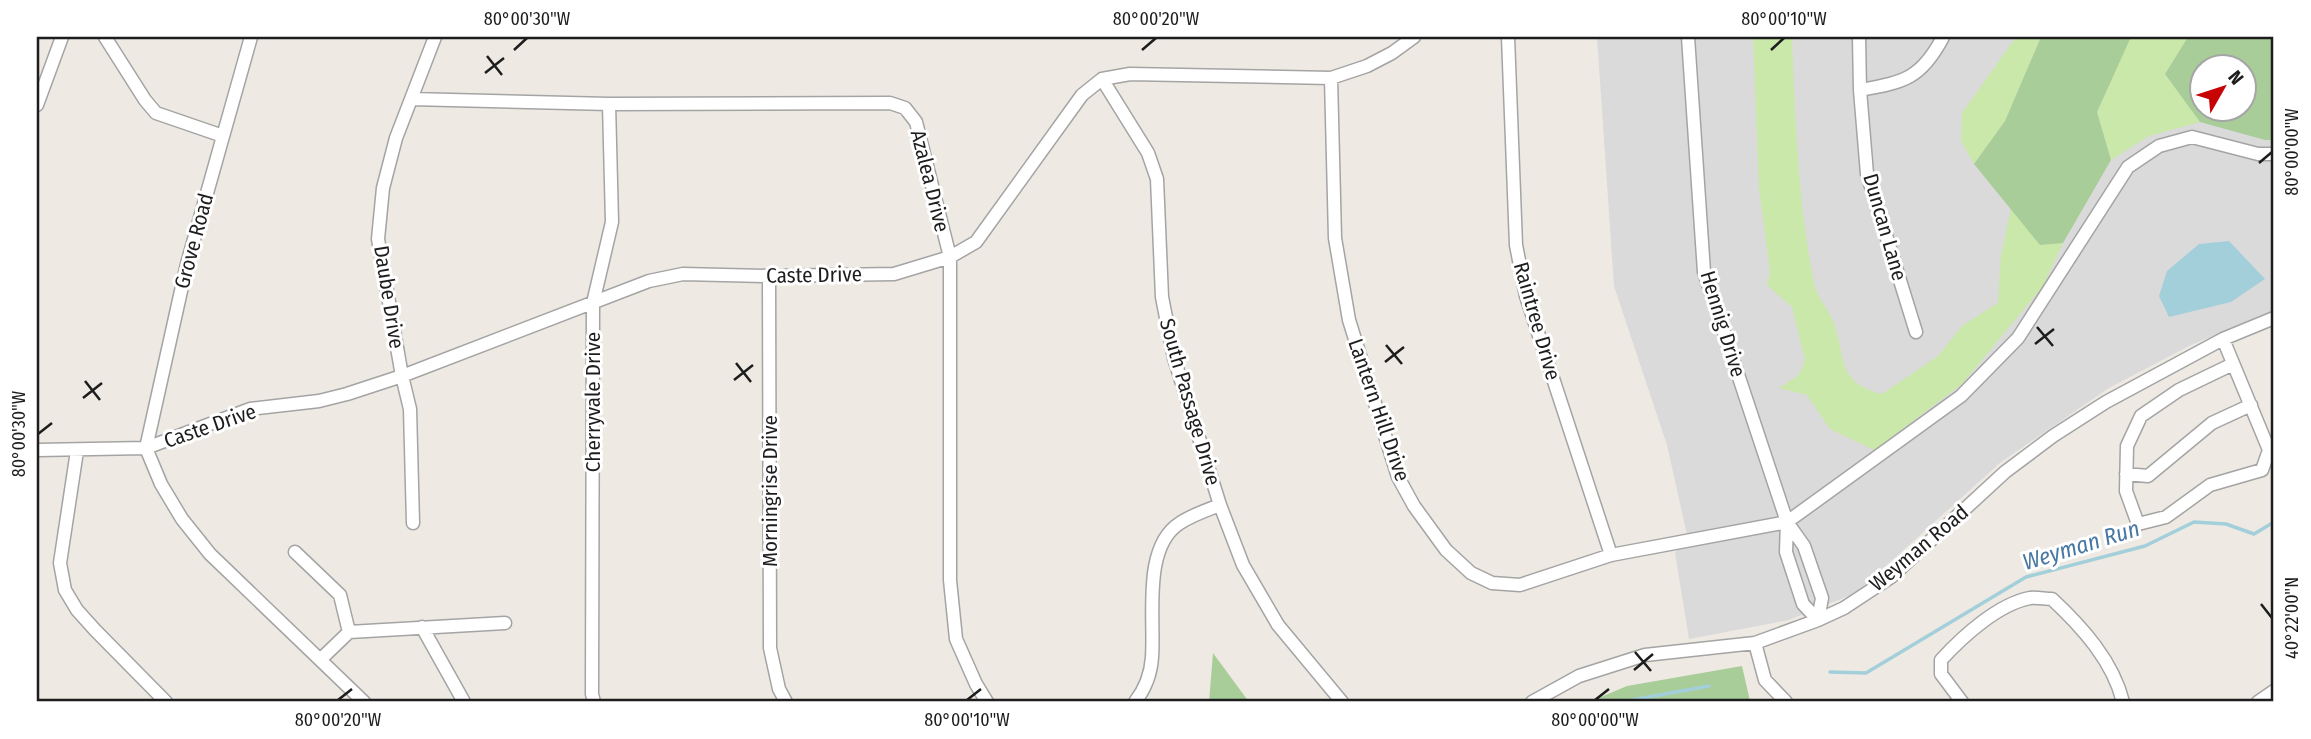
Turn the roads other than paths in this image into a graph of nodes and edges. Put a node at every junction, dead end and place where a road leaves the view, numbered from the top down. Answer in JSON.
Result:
{"nodes":[{"id":1,"x":62,"y":37,"type":"edge"},
{"id":2,"x":105,"y":37,"type":"edge"},
{"id":3,"x":251,"y":37,"type":"edge"},
{"id":4,"x":435,"y":37,"type":"edge"},
{"id":5,"x":1414,"y":37,"type":"edge"},
{"id":6,"x":1507,"y":37,"type":"edge"},
{"id":7,"x":1688,"y":37,"type":"edge"},
{"id":8,"x":1858,"y":37,"type":"edge"},
{"id":9,"x":1942,"y":37,"type":"edge"},
{"id":10,"x":1331,"y":78,"type":"junction"},
{"id":11,"x":1102,"y":79,"type":"junction"},
{"id":12,"x":1860,"y":90,"type":"junction"},
{"id":13,"x":411,"y":99,"type":"junction"},
{"id":14,"x":609,"y":104,"type":"junction"},
{"id":15,"x":37,"y":106,"type":"edge"},
{"id":16,"x":223,"y":136,"type":"junction"},
{"id":17,"x":2274,"y":154,"type":"edge"},
{"id":18,"x":950,"y":257,"type":"junction"},
{"id":19,"x":769,"y":276,"type":"junction"},
{"id":20,"x":593,"y":303,"type":"junction"},
{"id":21,"x":2274,"y":318,"type":"edge"},
{"id":22,"x":1916,"y":332,"type":"dead end"},
{"id":23,"x":2223,"y":339,"type":"junction"},
{"id":24,"x":2233,"y":364,"type":"junction"},
{"id":25,"x":402,"y":376,"type":"junction"},
{"id":26,"x":2250,"y":405,"type":"junction"},
{"id":27,"x":141,"y":448,"type":"junction"},
{"id":28,"x":37,"y":450,"type":"edge"},
{"id":29,"x":77,"y":451,"type":"junction"},
{"id":30,"x":2126,"y":474,"type":"junction"},
{"id":31,"x":1220,"y":505,"type":"junction"},
{"id":32,"x":1787,"y":522,"type":"junction"},
{"id":33,"x":413,"y":523,"type":"dead end"},
{"id":34,"x":295,"y":552,"type":"dead end"},
{"id":35,"x":1611,"y":555,"type":"junction"},
{"id":36,"x":1818,"y":620,"type":"junction"},
{"id":37,"x":505,"y":623,"type":"dead end"},
{"id":38,"x":422,"y":627,"type":"junction"},
{"id":39,"x":349,"y":632,"type":"junction"},
{"id":40,"x":1755,"y":643,"type":"junction"},
{"id":41,"x":321,"y":659,"type":"junction"},
{"id":42,"x":2274,"y":691,"type":"edge"},
{"id":43,"x":166,"y":702,"type":"edge"},
{"id":44,"x":364,"y":702,"type":"edge"},
{"id":45,"x":464,"y":702,"type":"edge"},
{"id":46,"x":594,"y":702,"type":"edge"},
{"id":47,"x":786,"y":702,"type":"edge"},
{"id":48,"x":987,"y":702,"type":"edge"},
{"id":49,"x":1135,"y":702,"type":"edge"},
{"id":50,"x":1342,"y":702,"type":"edge"},
{"id":51,"x":1532,"y":702,"type":"edge"},
{"id":52,"x":1786,"y":702,"type":"edge"},
{"id":53,"x":1962,"y":702,"type":"edge"},
{"id":54,"x":2123,"y":702,"type":"edge"},
{"id":55,"x":2259,"y":702,"type":"edge"}],
"edges":[{"from":1,"to":15,"type":"street"},
{"from":2,"to":16,"type":"street"},
{"from":3,"to":16,"type":"street","name":"Grove Road"},
{"from":4,"to":13,"type":"street","name":"Daube Drive"},
{"from":5,"to":10,"type":"street"},
{"from":6,"to":35,"type":"street","name":"Raintree Drive"},
{"from":7,"to":32,"type":"street","name":"Hennig Drive"},
{"from":8,"to":12,"type":"street","name":"Duncan Lane"},
{"from":9,"to":12,"type":"street"},
{"from":10,"to":11,"type":"street"},
{"from":10,"to":35,"type":"street","name":"Lantern Hill Drive"},
{"from":11,"to":18,"type":"street","name":"Caste Drive"},
{"from":11,"to":31,"type":"street","name":"South Passage Drive"},
{"from":12,"to":22,"type":"street","name":"Duncan Lane"},
{"from":13,"to":14,"type":"street","name":"Azalea Drive"},
{"from":13,"to":25,"type":"street","name":"Daube Drive"},
{"from":14,"to":18,"type":"street","name":"Azalea Drive"},
{"from":14,"to":20,"type":"street","name":"Cherryvale Drive"},
{"from":16,"to":27,"type":"street","name":"Grove Road"},
{"from":17,"to":32,"type":"street","name":"Lantern Hill Drive"},
{"from":18,"to":19,"type":"street","name":"Caste Drive"},
{"from":18,"to":48,"type":"street","name":"Azalea Drive"},
{"from":19,"to":20,"type":"street","name":"Caste Drive"},
{"from":19,"to":47,"type":"street","name":"Morningrise Drive"},
{"from":20,"to":25,"type":"street","name":"Caste Drive"},
{"from":20,"to":46,"type":"street","name":"Cherryvale Drive"},
{"from":21,"to":23,"type":"street","name":"Weyman Road"},
{"from":23,"to":24,"type":"street"},
{"from":23,"to":36,"type":"street","name":"Weyman Road"},
{"from":24,"to":26,"type":"street"},
{"from":24,"to":30,"type":"street"},
{"from":25,"to":27,"type":"street","name":"Caste Drive"},
{"from":25,"to":33,"type":"street","name":"Daube Drive"},
{"from":26,"to":30,"type":"street"},
{"from":26,"to":30,"type":"street"},
{"from":27,"to":29,"type":"street","name":"Caste Drive"},
{"from":27,"to":41,"type":"street"},
{"from":28,"to":29,"type":"street","name":"Caste Drive"},
{"from":29,"to":43,"type":"street"},
{"from":31,"to":49,"type":"street"},
{"from":31,"to":50,"type":"street","name":"South Passage Drive"},
{"from":32,"to":35,"type":"street","name":"Lantern Hill Drive"},
{"from":32,"to":36,"type":"street","name":"Hennig Drive"},
{"from":32,"to":36,"type":"street","name":"Hennig Drive"},
{"from":34,"to":39,"type":"street"},
{"from":36,"to":40,"type":"street","name":"Weyman Road"},
{"from":37,"to":38,"type":"street"},
{"from":38,"to":39,"type":"street"},
{"from":38,"to":45,"type":"street"},
{"from":39,"to":41,"type":"street"},
{"from":40,"to":51,"type":"street","name":"Weyman Road"},
{"from":40,"to":52,"type":"street"},
{"from":41,"to":44,"type":"street"},
{"from":42,"to":55,"type":"street"},
{"from":53,"to":54,"type":"street"}]}
